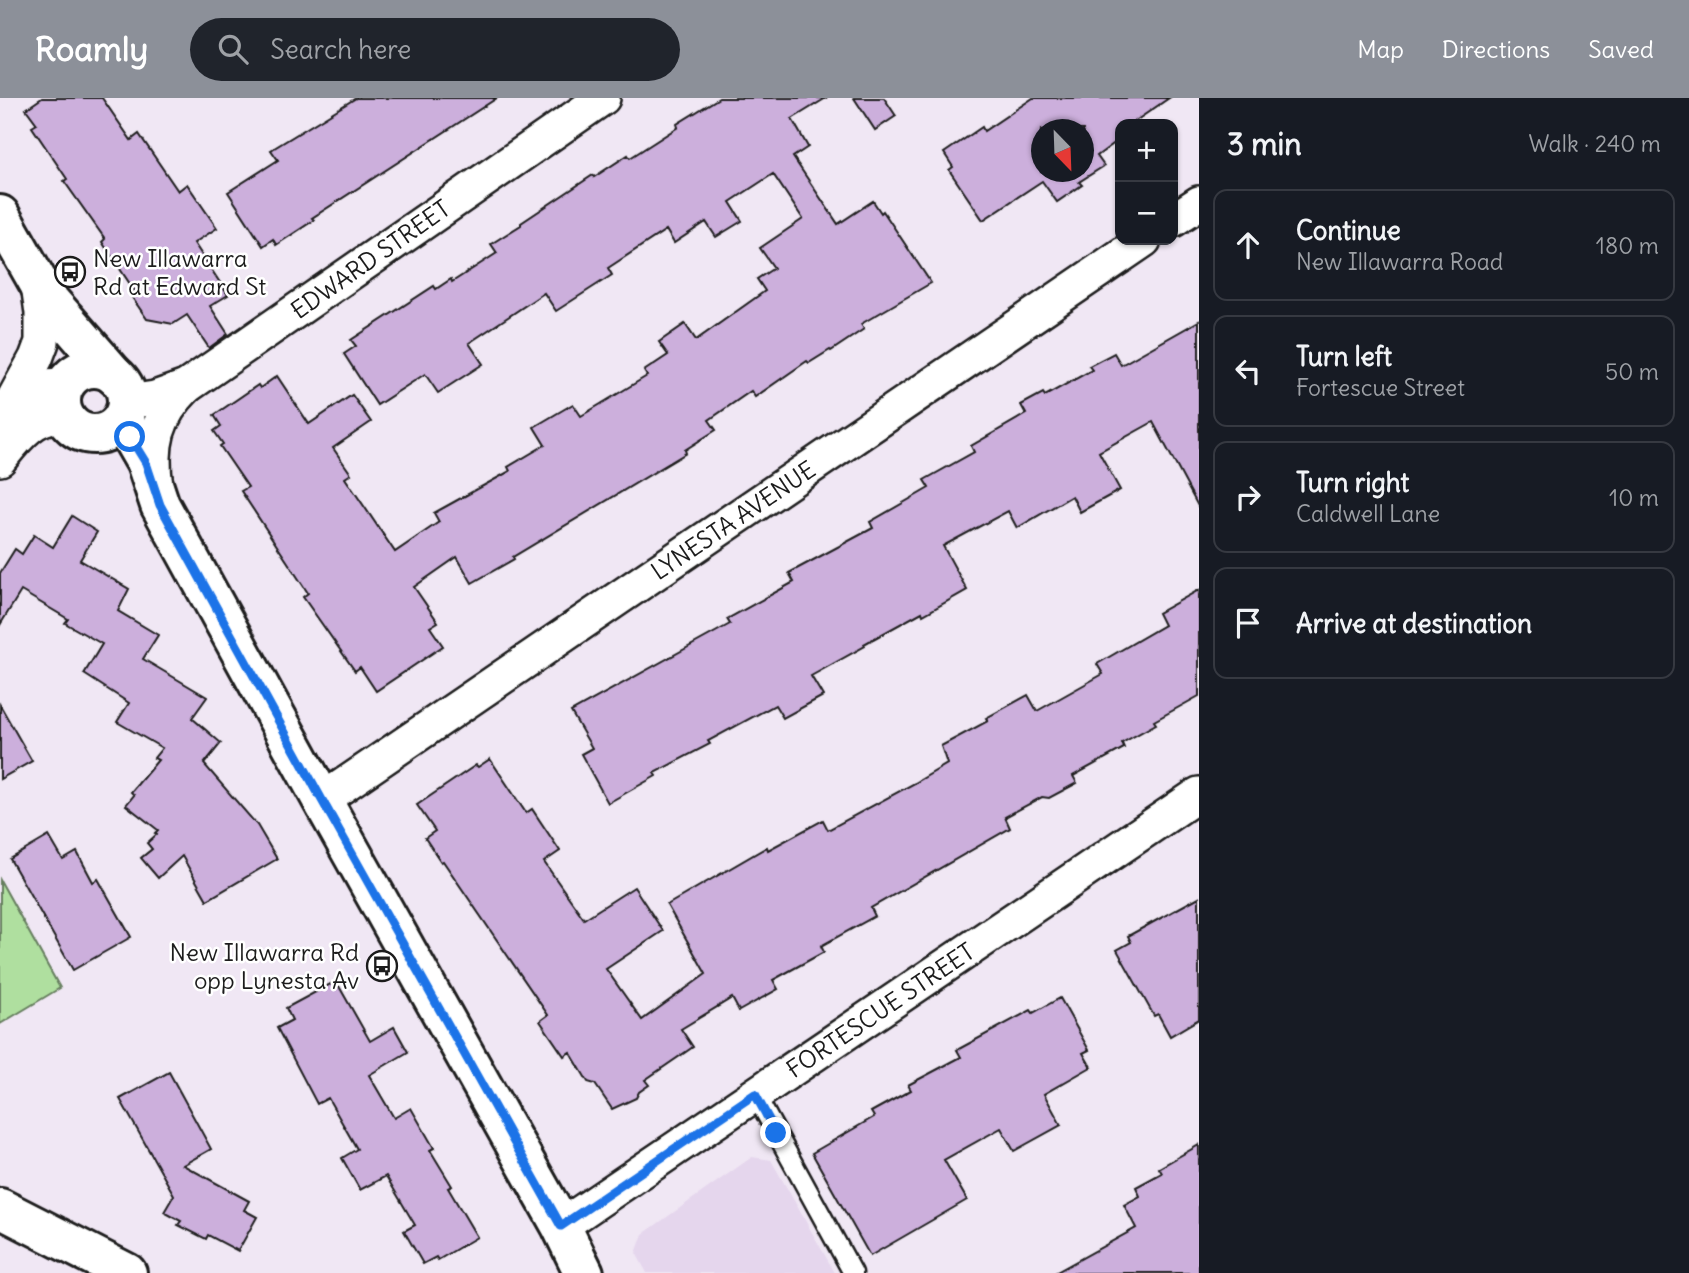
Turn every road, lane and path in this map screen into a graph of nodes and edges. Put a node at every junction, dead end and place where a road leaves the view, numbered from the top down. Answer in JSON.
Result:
{"nodes":[{"id":1,"x":603,"y":98,"type":"edge"},
{"id":2,"x":1199,"y":202,"type":"edge"},
{"id":3,"x":0,"y":215,"type":"edge"},
{"id":4,"x":1178,"y":217,"type":"edge"},
{"id":5,"x":1137,"y":245,"type":"edge"},
{"id":6,"x":38,"y":284,"type":"junction"},
{"id":7,"x":186,"y":387,"type":"junction"},
{"id":8,"x":123,"y":398,"type":"junction"},
{"id":9,"x":68,"y":404,"type":"junction"},
{"id":10,"x":2,"y":446,"type":"edge"},
{"id":11,"x":160,"y":505,"type":"junction"},
{"id":12,"x":1199,"y":794,"type":"edge"},
{"id":13,"x":322,"y":800,"type":"junction"},
{"id":14,"x":755,"y":1094,"type":"junction"},
{"id":15,"x":0,"y":1208,"type":"edge"},
{"id":16,"x":561,"y":1226,"type":"junction"},
{"id":17,"x":127,"y":1273,"type":"edge"},
{"id":18,"x":584,"y":1273,"type":"edge"},
{"id":19,"x":853,"y":1273,"type":"edge"}],
"edges":[{"from":1,"to":7,"type":"street","name":"EDWARD STREET"},
{"from":2,"to":4,"type":"street"},
{"from":3,"to":6,"type":"main road"},
{"from":5,"to":13,"type":"street","name":"LYNESTA AVENUE"},
{"from":6,"to":8,"type":"main road"},
{"from":6,"to":9,"type":"main road"},
{"from":6,"to":10,"type":"street"},
{"from":7,"to":8,"type":"street","name":"EDWARD STREET"},
{"from":7,"to":11,"type":"street"},
{"from":8,"to":9,"type":"main road"},
{"from":8,"to":9,"type":"main road"},
{"from":8,"to":11,"type":"main road"},
{"from":9,"to":10,"type":"street"},
{"from":9,"to":11,"type":"main road"},
{"from":11,"to":13,"type":"main road"},
{"from":12,"to":14,"type":"street","name":"FORTESCUE STREET"},
{"from":13,"to":16,"type":"main road"},
{"from":14,"to":16,"type":"street","name":"FORTESCUE STREET"},
{"from":14,"to":19,"type":"lane"},
{"from":15,"to":17,"type":"main road"},
{"from":16,"to":18,"type":"main road"}]}
